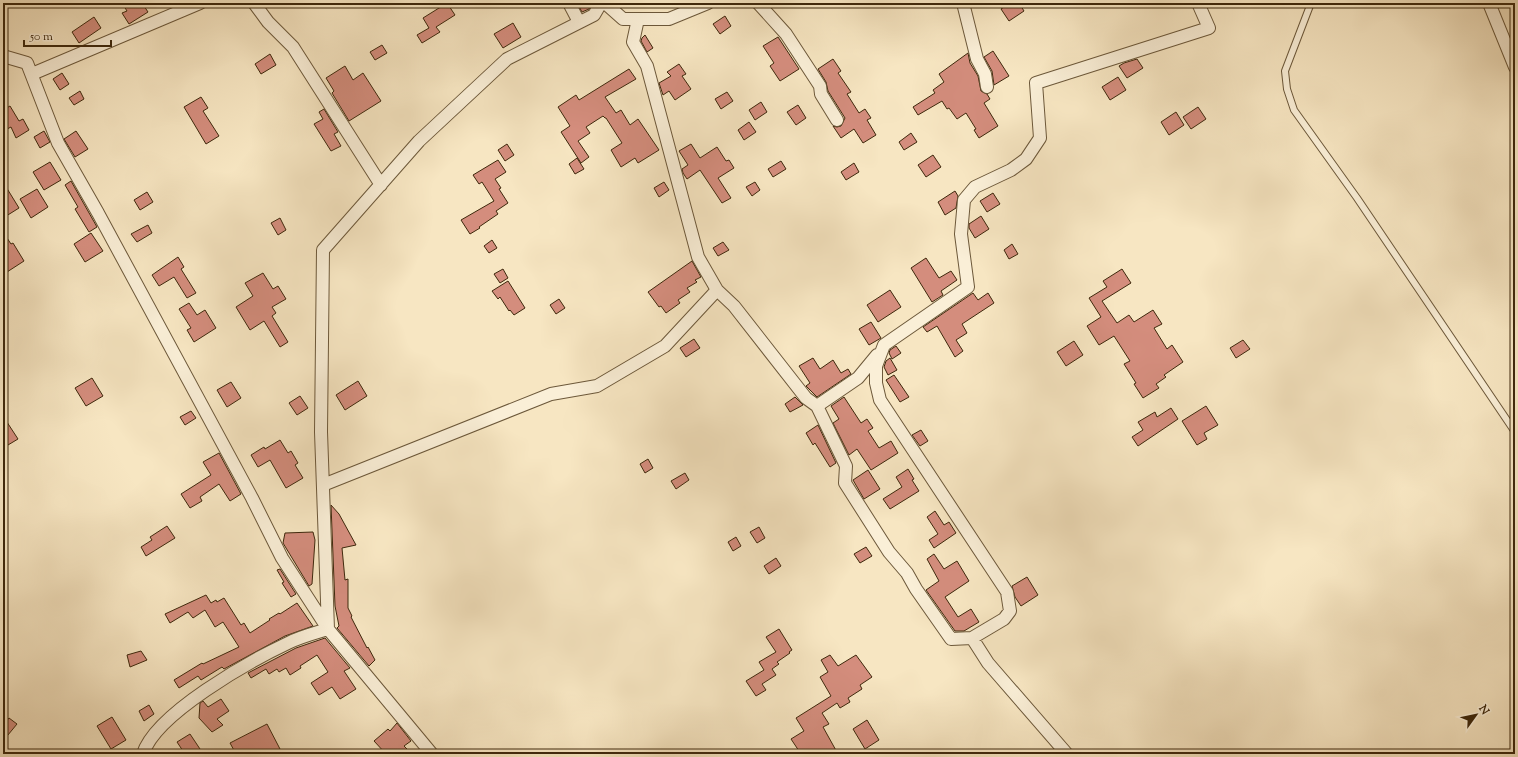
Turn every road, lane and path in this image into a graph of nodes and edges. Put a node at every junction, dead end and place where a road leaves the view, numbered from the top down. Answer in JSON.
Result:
{"nodes":[{"id":1,"x":200,"y":3,"type":"edge"},
{"id":2,"x":254,"y":3,"type":"edge"},
{"id":3,"x":569,"y":3,"type":"edge"},
{"id":4,"x":601,"y":3,"type":"edge"},
{"id":5,"x":605,"y":3,"type":"edge"},
{"id":6,"x":708,"y":3,"type":"edge"},
{"id":7,"x":758,"y":3,"type":"edge"},
{"id":8,"x":963,"y":3,"type":"edge"},
{"id":9,"x":1198,"y":3,"type":"edge"},
{"id":10,"x":1311,"y":3,"type":"edge"},
{"id":11,"x":1489,"y":3,"type":"edge"},
{"id":12,"x":638,"y":19,"type":"junction"},
{"id":13,"x":579,"y":22,"type":"junction"},
{"id":14,"x":3,"y":56,"type":"edge"},
{"id":15,"x":1515,"y":67,"type":"edge"},
{"id":16,"x":32,"y":74,"type":"junction"},
{"id":17,"x":987,"y":86,"type":"dead end"},
{"id":18,"x":837,"y":120,"type":"dead end"},
{"id":19,"x":381,"y":185,"type":"junction"},
{"id":20,"x":718,"y":290,"type":"junction"},
{"id":21,"x":881,"y":351,"type":"junction"},
{"id":22,"x":817,"y":406,"type":"junction"},
{"id":23,"x":1515,"y":432,"type":"edge"},
{"id":24,"x":323,"y":485,"type":"junction"},
{"id":25,"x":328,"y":629,"type":"junction"},
{"id":26,"x":972,"y":638,"type":"junction"},
{"id":27,"x":143,"y":754,"type":"edge"},
{"id":28,"x":432,"y":754,"type":"edge"},
{"id":29,"x":1067,"y":754,"type":"edge"}],
"edges":[{"from":1,"to":16,"type":"street"},
{"from":2,"to":19,"type":"street"},
{"from":3,"to":13,"type":"street"},
{"from":4,"to":13,"type":"street"},
{"from":5,"to":12,"type":"street"},
{"from":6,"to":12,"type":"street"},
{"from":7,"to":18,"type":"street"},
{"from":8,"to":17,"type":"street"},
{"from":9,"to":21,"type":"street"},
{"from":10,"to":23,"type":"lane"},
{"from":11,"to":15,"type":"street"},
{"from":12,"to":20,"type":"street"},
{"from":13,"to":19,"type":"street"},
{"from":14,"to":16,"type":"street"},
{"from":16,"to":25,"type":"street"},
{"from":19,"to":24,"type":"street"},
{"from":20,"to":22,"type":"street"},
{"from":20,"to":24,"type":"street"},
{"from":21,"to":22,"type":"street"},
{"from":21,"to":26,"type":"street"},
{"from":22,"to":26,"type":"street"},
{"from":24,"to":25,"type":"street"},
{"from":25,"to":27,"type":"street"},
{"from":25,"to":28,"type":"street"},
{"from":26,"to":29,"type":"street"}]}
